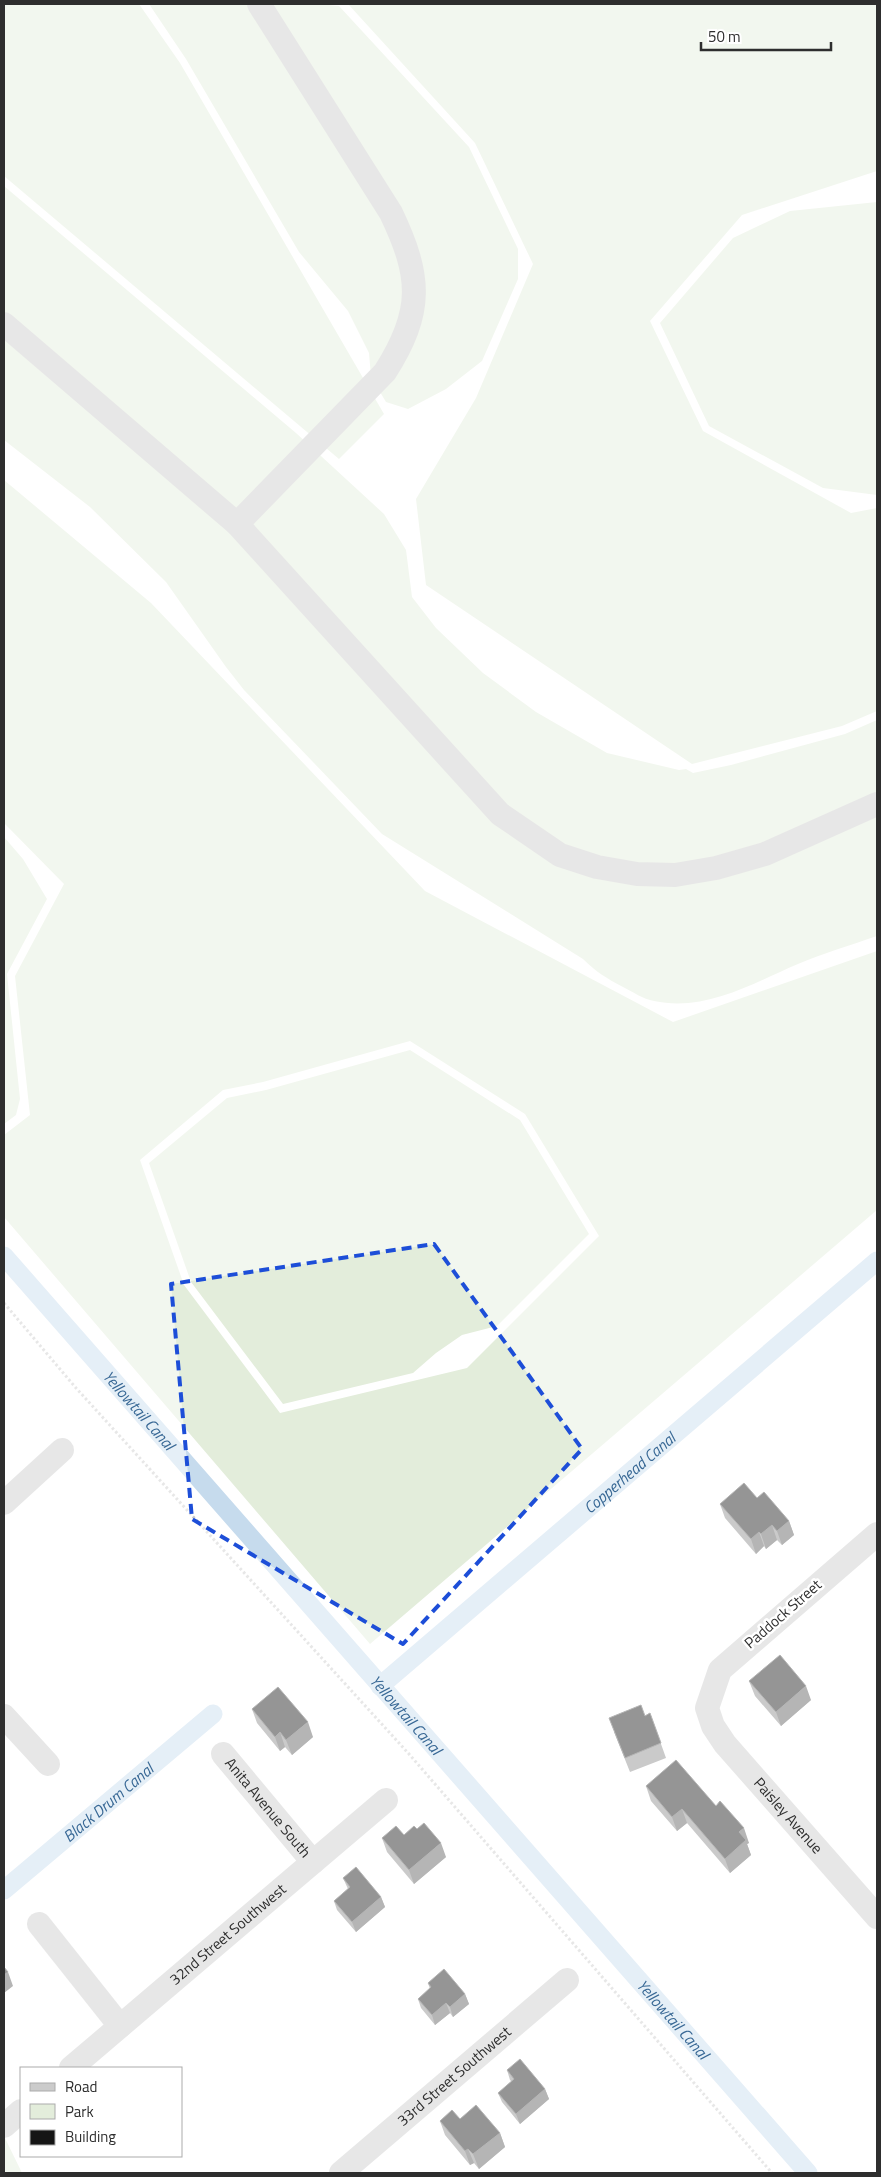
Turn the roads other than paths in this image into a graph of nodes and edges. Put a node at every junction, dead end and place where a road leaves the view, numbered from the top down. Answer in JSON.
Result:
{"nodes":[{"id":1,"x":259,"y":4,"type":"edge"},
{"id":2,"x":4,"y":324,"type":"edge"},
{"id":3,"x":237,"y":524,"type":"junction"},
{"id":4,"x":877,"y":804,"type":"edge"},
{"id":5,"x":62,"y":1450,"type":"dead end"},
{"id":6,"x":4,"y":1502,"type":"edge"},
{"id":7,"x":876,"y":1538,"type":"edge"},
{"id":8,"x":707,"y":1708,"type":"joint"},
{"id":9,"x":4,"y":1716,"type":"edge"},
{"id":10,"x":223,"y":1754,"type":"dead end"},
{"id":11,"x":48,"y":1764,"type":"dead end"},
{"id":12,"x":386,"y":1800,"type":"dead end"},
{"id":13,"x":313,"y":1862,"type":"junction"},
{"id":14,"x":877,"y":1917,"type":"edge"},
{"id":15,"x":39,"y":1924,"type":"dead end"},
{"id":16,"x":567,"y":1980,"type":"dead end"},
{"id":17,"x":120,"y":2026,"type":"junction"},
{"id":18,"x":72,"y":2067,"type":"edge"},
{"id":19,"x":20,"y":2112,"type":"edge"},
{"id":20,"x":4,"y":2126,"type":"edge"},
{"id":21,"x":341,"y":2173,"type":"edge"}],
"edges":[{"from":1,"to":3,"type":"street"},
{"from":2,"to":3,"type":"street"},
{"from":3,"to":4,"type":"street"},
{"from":5,"to":6,"type":"street"},
{"from":7,"to":8,"type":"street","name":"Paddock Street"},
{"from":8,"to":14,"type":"street","name":"Paisley Avenue"},
{"from":9,"to":11,"type":"street"},
{"from":10,"to":13,"type":"street","name":"Anita Avenue South"},
{"from":12,"to":13,"type":"street","name":"32nd Street Southwest"},
{"from":13,"to":17,"type":"street","name":"32nd Street Southwest"},
{"from":15,"to":17,"type":"street"},
{"from":16,"to":21,"type":"street","name":"33rd Street Southwest"},
{"from":17,"to":18,"type":"street","name":"32nd Street Southwest"},
{"from":19,"to":20,"type":"street"}]}
